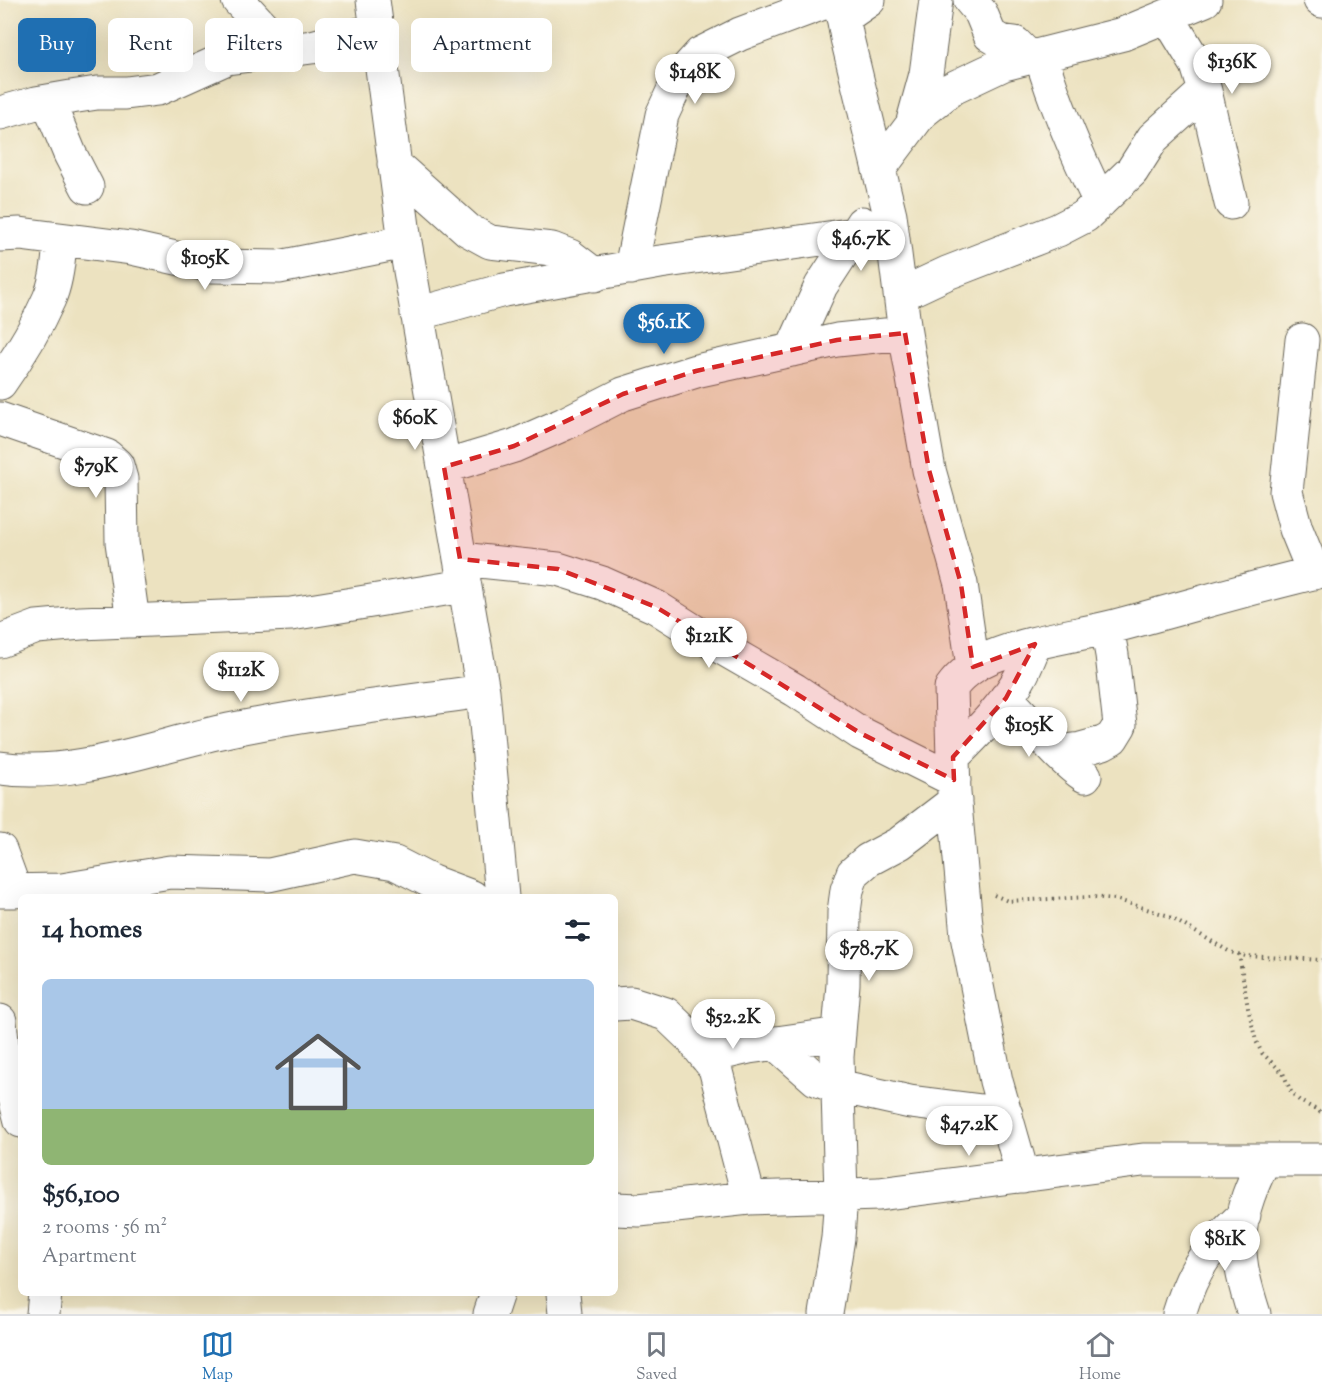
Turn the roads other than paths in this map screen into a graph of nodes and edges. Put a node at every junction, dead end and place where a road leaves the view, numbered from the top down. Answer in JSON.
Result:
{"nodes":[{"id":1,"x":238,"y":0,"type":"edge"},
{"id":2,"x":936,"y":0,"type":"edge"},
{"id":3,"x":970,"y":0,"type":"edge"},
{"id":4,"x":1205,"y":0,"type":"edge"},
{"id":5,"x":846,"y":5,"type":"edge"},
{"id":6,"x":374,"y":15,"type":"edge"},
{"id":7,"x":1167,"y":16,"type":"junction"},
{"id":8,"x":255,"y":18,"type":"edge"},
{"id":9,"x":303,"y":48,"type":"edge"},
{"id":10,"x":1035,"y":57,"type":"junction"},
{"id":11,"x":205,"y":68,"type":"edge"},
{"id":12,"x":1205,"y":91,"type":"junction"},
{"id":13,"x":48,"y":101,"type":"junction"},
{"id":14,"x":0,"y":113,"type":"edge"},
{"id":15,"x":912,"y":127,"type":"junction"},
{"id":16,"x":394,"y":164,"type":"junction"},
{"id":17,"x":879,"y":170,"type":"junction"},
{"id":18,"x":87,"y":187,"type":"dead end"},
{"id":19,"x":1101,"y":202,"type":"junction"},
{"id":20,"x":1231,"y":203,"type":"dead end"},
{"id":21,"x":856,"y":234,"type":"junction"},
{"id":22,"x":0,"y":235,"type":"edge"},
{"id":23,"x":60,"y":240,"type":"junction"},
{"id":24,"x":405,"y":242,"type":"junction"},
{"id":25,"x":631,"y":268,"type":"junction"},
{"id":26,"x":595,"y":275,"type":"junction"},
{"id":27,"x":900,"y":295,"type":"junction"},
{"id":28,"x":417,"y":314,"type":"junction"},
{"id":29,"x":906,"y":333,"type":"junction"},
{"id":30,"x":1302,"y":340,"type":"dead end"},
{"id":31,"x":792,"y":350,"type":"junction"},
{"id":32,"x":7,"y":362,"type":"edge"},
{"id":33,"x":9,"y":422,"type":"edge"},
{"id":34,"x":444,"y":467,"type":"junction"},
{"id":35,"x":462,"y":572,"type":"junction"},
{"id":36,"x":1318,"y":572,"type":"edge"},
{"id":37,"x":134,"y":621,"type":"junction"},
{"id":38,"x":1107,"y":628,"type":"junction"},
{"id":39,"x":0,"y":641,"type":"edge"},
{"id":40,"x":1035,"y":644,"type":"junction"},
{"id":41,"x":973,"y":667,"type":"junction"},
{"id":42,"x":483,"y":692,"type":"junction"},
{"id":43,"x":1006,"y":698,"type":"junction"},
{"id":44,"x":1057,"y":752,"type":"junction"},
{"id":45,"x":0,"y":768,"type":"edge"},
{"id":46,"x":1085,"y":776,"type":"dead end"},
{"id":47,"x":954,"y":779,"type":"junction"},
{"id":48,"x":0,"y":850,"type":"edge"},
{"id":49,"x":7,"y":891,"type":"edge"},
{"id":50,"x":464,"y":894,"type":"edge"},
{"id":51,"x":502,"y":894,"type":"edge"},
{"id":52,"x":618,"y":1004,"type":"edge"},
{"id":53,"x":0,"y":1021,"type":"edge"},
{"id":54,"x":839,"y":1034,"type":"junction"},
{"id":55,"x":775,"y":1043,"type":"junction"},
{"id":56,"x":706,"y":1057,"type":"junction"},
{"id":57,"x":838,"y":1087,"type":"junction"},
{"id":58,"x":18,"y":1110,"type":"edge"},
{"id":59,"x":1006,"y":1114,"type":"junction"},
{"id":60,"x":1264,"y":1160,"type":"junction"},
{"id":61,"x":1322,"y":1160,"type":"edge"},
{"id":62,"x":1023,"y":1176,"type":"junction"},
{"id":63,"x":841,"y":1195,"type":"junction"},
{"id":64,"x":749,"y":1198,"type":"junction"},
{"id":65,"x":618,"y":1209,"type":"edge"},
{"id":66,"x":1244,"y":1215,"type":"junction"},
{"id":67,"x":45,"y":1296,"type":"edge"},
{"id":68,"x":496,"y":1296,"type":"edge"},
{"id":69,"x":563,"y":1296,"type":"edge"},
{"id":70,"x":43,"y":1314,"type":"edge"},
{"id":71,"x":490,"y":1314,"type":"edge"},
{"id":72,"x":565,"y":1314,"type":"edge"},
{"id":73,"x":826,"y":1314,"type":"edge"},
{"id":74,"x":1179,"y":1314,"type":"edge"},
{"id":75,"x":1254,"y":1314,"type":"edge"}],
"edges":[{"from":1,"to":8,"type":"street"},
{"from":2,"to":15,"type":"street"},
{"from":3,"to":10,"type":"street"},
{"from":4,"to":7,"type":"street"},
{"from":5,"to":17,"type":"street"},
{"from":5,"to":25,"type":"street"},
{"from":6,"to":9,"type":"street"},
{"from":6,"to":16,"type":"street"},
{"from":7,"to":10,"type":"street"},
{"from":7,"to":12,"type":"street"},
{"from":10,"to":15,"type":"street"},
{"from":10,"to":19,"type":"street"},
{"from":11,"to":13,"type":"street"},
{"from":12,"to":19,"type":"street"},
{"from":12,"to":20,"type":"street"},
{"from":13,"to":14,"type":"street"},
{"from":13,"to":18,"type":"street"},
{"from":15,"to":17,"type":"street"},
{"from":16,"to":24,"type":"street"},
{"from":16,"to":26,"type":"street"},
{"from":17,"to":21,"type":"street"},
{"from":17,"to":27,"type":"street"},
{"from":19,"to":27,"type":"street"},
{"from":21,"to":25,"type":"street"},
{"from":21,"to":31,"type":"street"},
{"from":22,"to":23,"type":"street"},
{"from":23,"to":24,"type":"street"},
{"from":23,"to":32,"type":"street"},
{"from":24,"to":28,"type":"street"},
{"from":25,"to":26,"type":"street"},
{"from":26,"to":28,"type":"street"},
{"from":27,"to":29,"type":"street"},
{"from":28,"to":34,"type":"street"},
{"from":29,"to":31,"type":"street"},
{"from":29,"to":41,"type":"street"},
{"from":30,"to":36,"type":"street"},
{"from":31,"to":34,"type":"street"},
{"from":32,"to":33,"type":"street"},
{"from":33,"to":37,"type":"street"},
{"from":34,"to":35,"type":"street"},
{"from":35,"to":37,"type":"street"},
{"from":35,"to":42,"type":"street"},
{"from":35,"to":47,"type":"street"},
{"from":36,"to":38,"type":"street"},
{"from":37,"to":39,"type":"street"},
{"from":38,"to":40,"type":"street"},
{"from":38,"to":44,"type":"street"},
{"from":40,"to":41,"type":"street"},
{"from":40,"to":43,"type":"street"},
{"from":41,"to":47,"type":"street"},
{"from":42,"to":45,"type":"street"},
{"from":42,"to":51,"type":"street"},
{"from":43,"to":44,"type":"street"},
{"from":43,"to":47,"type":"street"},
{"from":44,"to":46,"type":"street"},
{"from":47,"to":54,"type":"street"},
{"from":47,"to":59,"type":"street"},
{"from":48,"to":49,"type":"street"},
{"from":49,"to":50,"type":"street"},
{"from":52,"to":56,"type":"street"},
{"from":53,"to":58,"type":"street"},
{"from":54,"to":55,"type":"street"},
{"from":54,"to":57,"type":"street"},
{"from":55,"to":56,"type":"street"},
{"from":55,"to":57,"type":"street"},
{"from":56,"to":64,"type":"street"},
{"from":57,"to":59,"type":"street"},
{"from":57,"to":63,"type":"street"},
{"from":59,"to":62,"type":"street"},
{"from":60,"to":61,"type":"street"},
{"from":60,"to":62,"type":"street"},
{"from":60,"to":66,"type":"street"},
{"from":62,"to":63,"type":"street"},
{"from":63,"to":64,"type":"street"},
{"from":63,"to":73,"type":"street"},
{"from":64,"to":65,"type":"street"},
{"from":66,"to":74,"type":"street"},
{"from":66,"to":75,"type":"street"},
{"from":67,"to":70,"type":"street"},
{"from":68,"to":71,"type":"street"},
{"from":69,"to":72,"type":"street"}]}
